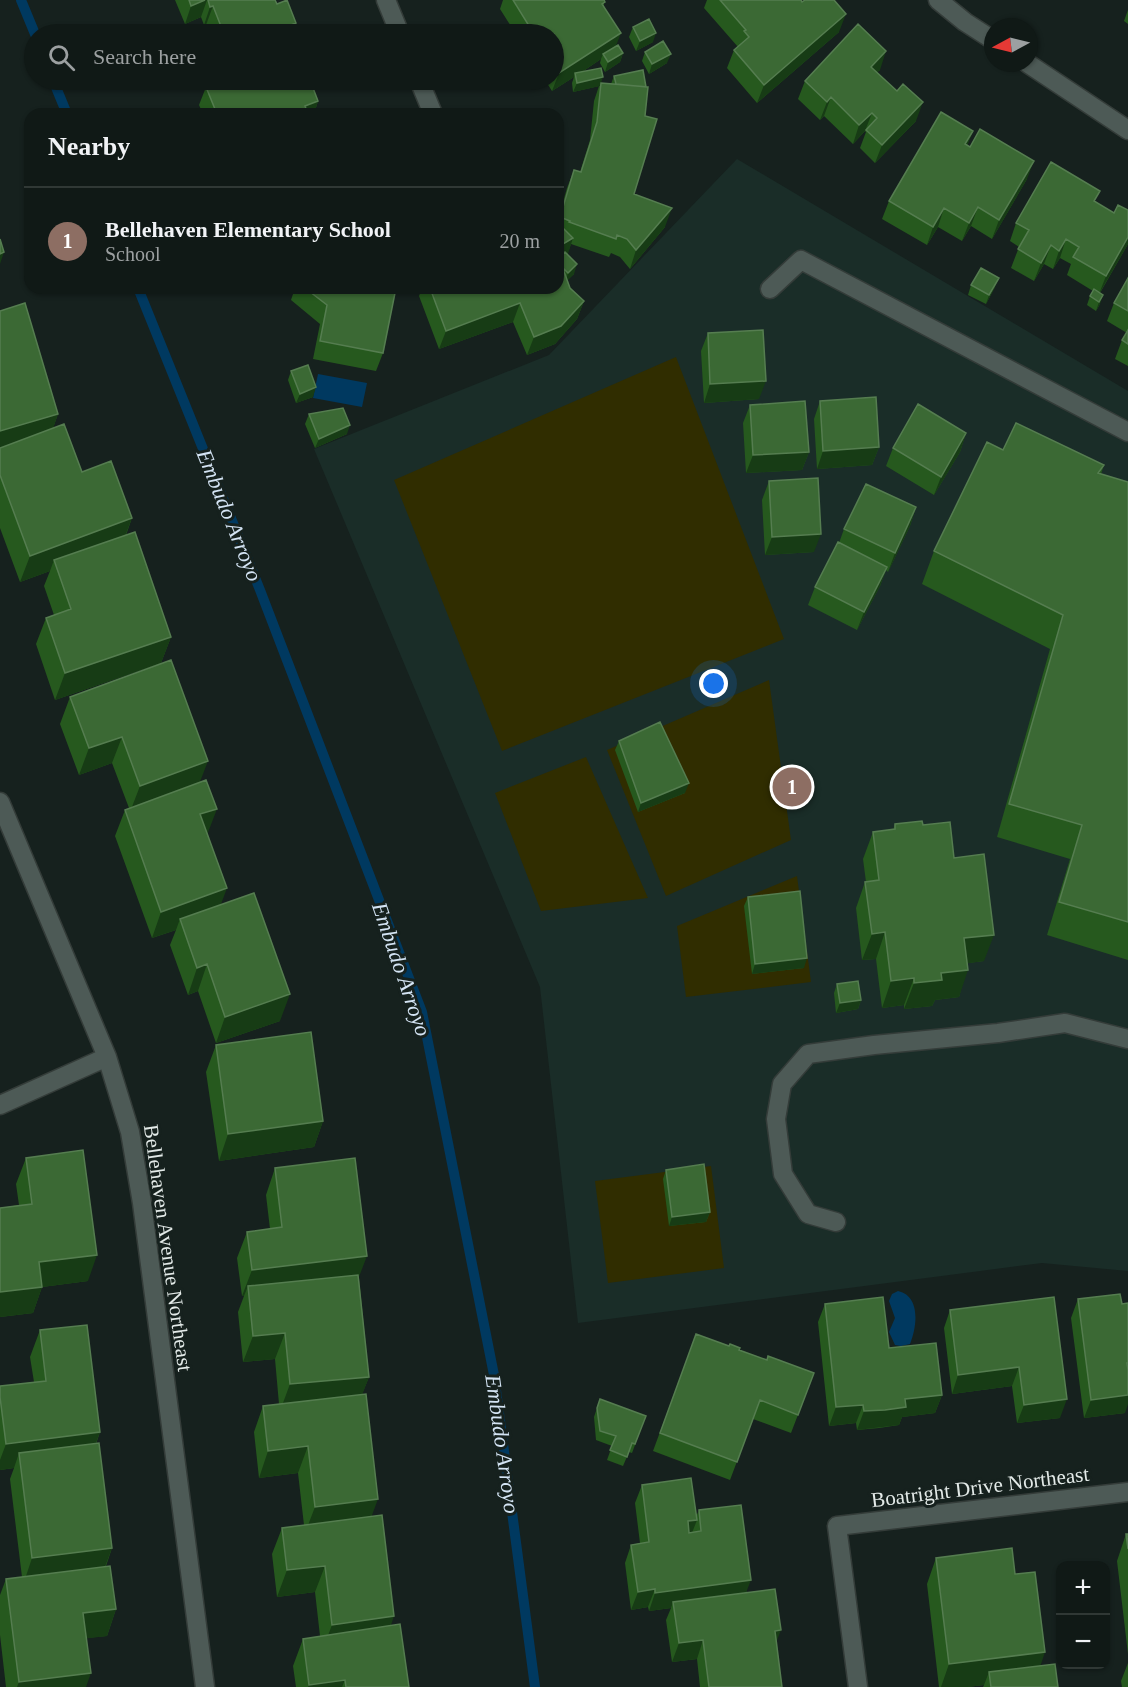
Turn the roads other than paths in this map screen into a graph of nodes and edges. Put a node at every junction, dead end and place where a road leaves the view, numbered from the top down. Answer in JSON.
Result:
{"nodes":[{"id":1,"x":386,"y":0,"type":"edge"},
{"id":2,"x":938,"y":0,"type":"edge"},
{"id":3,"x":396,"y":24,"type":"edge"},
{"id":4,"x":984,"y":34,"type":"edge"},
{"id":5,"x":1038,"y":70,"type":"edge"},
{"id":6,"x":423,"y":90,"type":"edge"},
{"id":7,"x":431,"y":108,"type":"edge"},
{"id":8,"x":1128,"y":130,"type":"edge"},
{"id":9,"x":770,"y":289,"type":"dead end"},
{"id":10,"x":1128,"y":432,"type":"edge"},
{"id":11,"x":0,"y":802,"type":"edge"},
{"id":12,"x":1128,"y":1039,"type":"edge"},
{"id":13,"x":107,"y":1057,"type":"junction"},
{"id":14,"x":0,"y":1105,"type":"edge"},
{"id":15,"x":836,"y":1222,"type":"dead end"},
{"id":16,"x":1128,"y":1492,"type":"edge"},
{"id":17,"x":205,"y":1687,"type":"edge"},
{"id":18,"x":858,"y":1687,"type":"edge"}],
"edges":[{"from":1,"to":3,"type":"street"},
{"from":2,"to":4,"type":"street"},
{"from":5,"to":8,"type":"street"},
{"from":6,"to":7,"type":"street"},
{"from":9,"to":10,"type":"street"},
{"from":11,"to":13,"type":"street","name":"Bellehaven Avenue Northeast"},
{"from":12,"to":15,"type":"street"},
{"from":13,"to":14,"type":"street"},
{"from":13,"to":17,"type":"street","name":"Bellehaven Avenue Northeast"},
{"from":16,"to":18,"type":"street","name":"Boatright Drive Northeast"}]}
